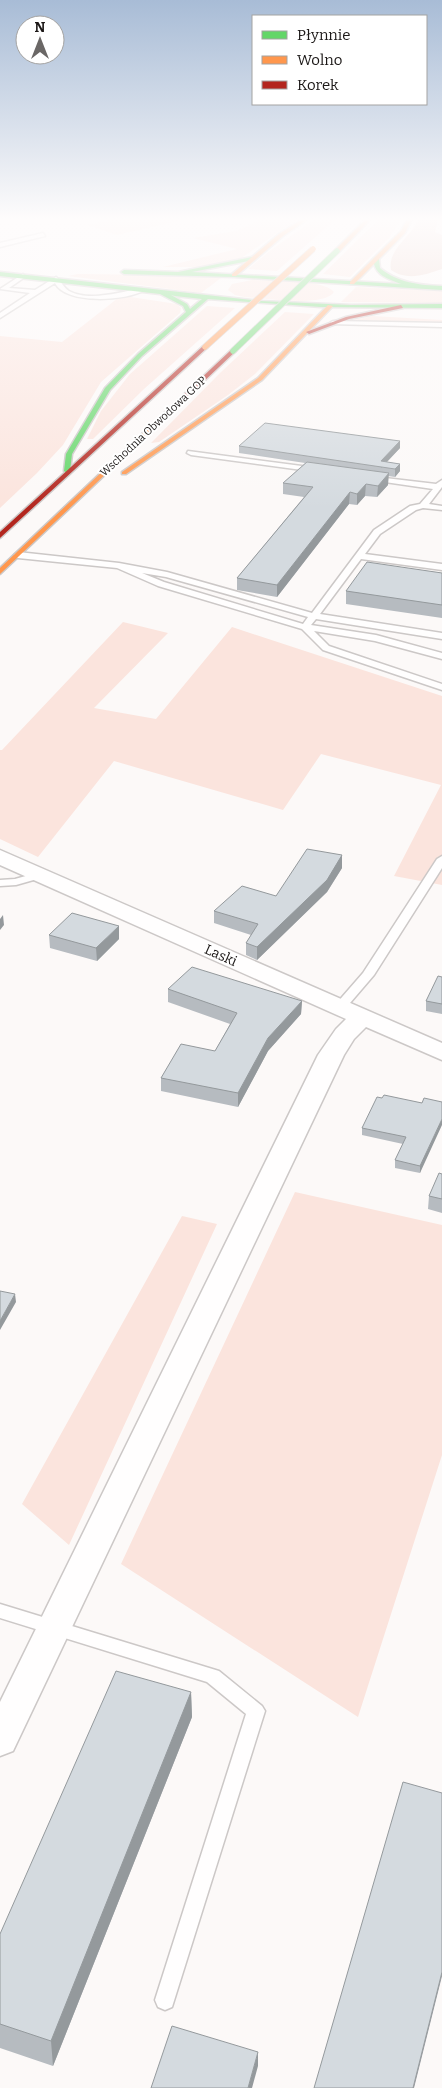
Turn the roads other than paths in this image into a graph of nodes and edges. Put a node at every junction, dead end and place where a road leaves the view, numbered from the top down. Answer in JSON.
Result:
{"nodes":[{"id":1,"x":188,"y":314,"type":"edge"},
{"id":2,"x":241,"y":314,"type":"edge"},
{"id":3,"x":271,"y":314,"type":"edge"},
{"id":4,"x":322,"y":314,"type":"edge"},
{"id":5,"x":369,"y":314,"type":"edge"},
{"id":6,"x":333,"y":323,"type":"junction"},
{"id":7,"x":442,"y":325,"type":"edge"},
{"id":8,"x":305,"y":333,"type":"junction"},
{"id":9,"x":190,"y":453,"type":"dead end"},
{"id":10,"x":325,"y":472,"type":"edge"},
{"id":11,"x":66,"y":475,"type":"junction"},
{"id":12,"x":363,"y":477,"type":"edge"},
{"id":13,"x":440,"y":484,"type":"edge"},
{"id":14,"x":76,"y":499,"type":"junction"},
{"id":15,"x":423,"y":506,"type":"junction"},
{"id":16,"x":442,"y":508,"type":"edge"},
{"id":17,"x":0,"y":536,"type":"edge"},
{"id":18,"x":18,"y":555,"type":"junction"},
{"id":19,"x":359,"y":556,"type":"junction"},
{"id":20,"x":119,"y":566,"type":"junction"},
{"id":21,"x":442,"y":567,"type":"edge"},
{"id":22,"x":0,"y":572,"type":"edge"},
{"id":23,"x":314,"y":616,"type":"junction"},
{"id":24,"x":305,"y":627,"type":"junction"},
{"id":25,"x":442,"y":636,"type":"edge"},
{"id":26,"x":442,"y":656,"type":"edge"},
{"id":27,"x":442,"y":687,"type":"edge"},
{"id":28,"x":0,"y":857,"type":"edge"},
{"id":29,"x":442,"y":859,"type":"edge"},
{"id":30,"x":40,"y":875,"type":"junction"},
{"id":31,"x":0,"y":883,"type":"edge"},
{"id":32,"x":351,"y":1012,"type":"junction"},
{"id":33,"x":442,"y":1052,"type":"edge"},
{"id":34,"x":0,"y":1611,"type":"edge"},
{"id":35,"x":54,"y":1626,"type":"junction"},
{"id":36,"x":0,"y":1740,"type":"edge"},
{"id":37,"x":165,"y":2000,"type":"dead end"}],
"edges":[{"from":1,"to":11,"type":"main road"},
{"from":2,"to":11,"type":"main road","name":"Wschodnia Obwodowa GOP","bridge":true},
{"from":3,"to":14,"type":"main road","name":"Wschodnia Obwodowa GOP","bridge":true},
{"from":4,"to":8,"type":"main road"},
{"from":5,"to":6,"type":"main road"},
{"from":6,"to":7,"type":"lane"},
{"from":6,"to":8,"type":"main road"},
{"from":8,"to":14,"type":"main road"},
{"from":9,"to":10,"type":"lane"},
{"from":11,"to":17,"type":"main road","name":"Wschodnia Obwodowa GOP"},
{"from":12,"to":13,"type":"lane"},
{"from":13,"to":15,"type":"lane"},
{"from":14,"to":18,"type":"main road","name":"Wschodnia Obwodowa GOP"},
{"from":15,"to":16,"type":"lane"},
{"from":15,"to":19,"type":"lane"},
{"from":18,"to":20,"type":"lane"},
{"from":18,"to":22,"type":"main road","name":"Wschodnia Obwodowa GOP"},
{"from":19,"to":21,"type":"lane"},
{"from":19,"to":23,"type":"lane"},
{"from":20,"to":23,"type":"lane"},
{"from":20,"to":24,"type":"lane"},
{"from":23,"to":24,"type":"lane"},
{"from":23,"to":25,"type":"lane"},
{"from":24,"to":26,"type":"lane"},
{"from":24,"to":27,"type":"lane"},
{"from":28,"to":30,"type":"street","name":"Laski"},
{"from":29,"to":32,"type":"lane"},
{"from":30,"to":31,"type":"lane"},
{"from":30,"to":32,"type":"street","name":"Laski"},
{"from":32,"to":33,"type":"street","name":"Laski"},
{"from":32,"to":35,"type":"street"},
{"from":34,"to":35,"type":"lane"},
{"from":35,"to":36,"type":"street"},
{"from":35,"to":37,"type":"lane"}]}
